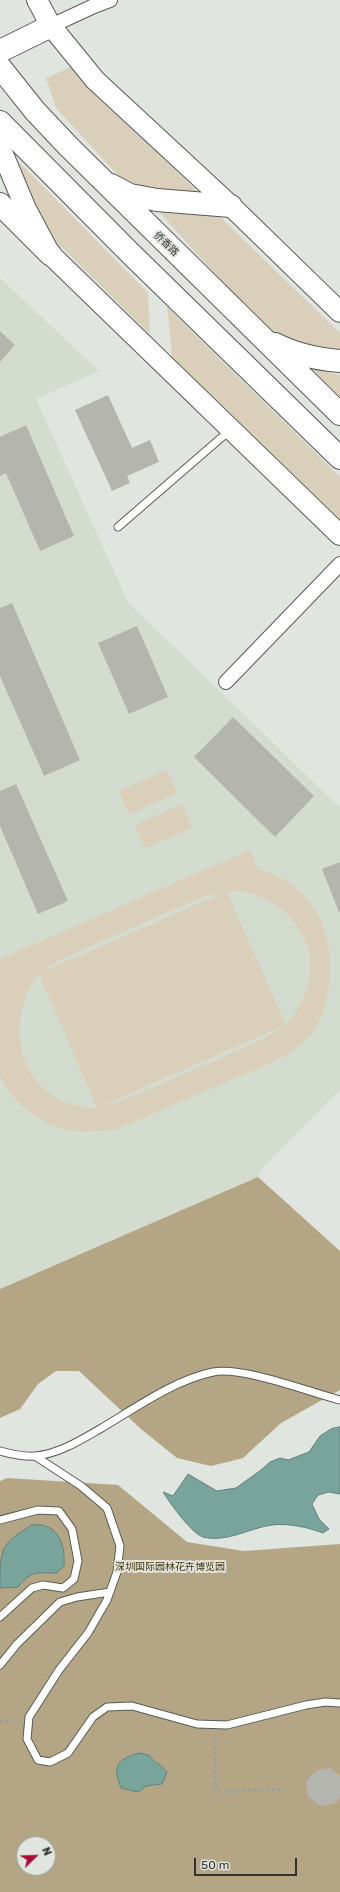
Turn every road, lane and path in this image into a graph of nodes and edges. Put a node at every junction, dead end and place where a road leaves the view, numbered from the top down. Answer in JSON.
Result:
{"nodes":[{"id":1,"x":38,"y":0,"type":"edge"},
{"id":2,"x":110,"y":0,"type":"edge"},
{"id":3,"x":51,"y":26,"type":"junction"},
{"id":4,"x":0,"y":51,"type":"edge"},
{"id":5,"x":0,"y":67,"type":"edge"},
{"id":6,"x":0,"y":122,"type":"edge"},
{"id":7,"x":0,"y":147,"type":"edge"},
{"id":8,"x":103,"y":181,"type":"junction"},
{"id":9,"x":0,"y":204,"type":"edge"},
{"id":10,"x":231,"y":206,"type":"junction"},
{"id":11,"x":50,"y":254,"type":"junction"},
{"id":12,"x":340,"y":312,"type":"edge"},
{"id":13,"x":263,"y":339,"type":"junction"},
{"id":14,"x":340,"y":361,"type":"edge"},
{"id":15,"x":340,"y":414,"type":"edge"},
{"id":16,"x":231,"y":429,"type":"junction"},
{"id":17,"x":340,"y":458,"type":"edge"},
{"id":18,"x":118,"y":527,"type":"dead end"},
{"id":19,"x":340,"y":535,"type":"edge"},
{"id":20,"x":340,"y":564,"type":"edge"},
{"id":21,"x":226,"y":682,"type":"dead end"},
{"id":22,"x":340,"y":1400,"type":"edge"},
{"id":23,"x":0,"y":1451,"type":"edge"},
{"id":24,"x":35,"y":1456,"type":"junction"},
{"id":25,"x":0,"y":1520,"type":"edge"},
{"id":26,"x":110,"y":1592,"type":"junction"},
{"id":27,"x":0,"y":1617,"type":"edge"},
{"id":28,"x":0,"y":1666,"type":"edge"},
{"id":29,"x":340,"y":1703,"type":"edge"},
{"id":30,"x":29,"y":1717,"type":"junction"},
{"id":31,"x":0,"y":1722,"type":"edge"},
{"id":32,"x":214,"y":1725,"type":"junction"},
{"id":33,"x":285,"y":1789,"type":"dead end"}],
"edges":[{"from":1,"to":3,"type":"main road"},
{"from":2,"to":3,"type":"street"},
{"from":3,"to":4,"type":"main road"},
{"from":3,"to":10,"type":"main road"},
{"from":5,"to":8,"type":"main road","name":"侨香路"},
{"from":6,"to":17,"type":"main road"},
{"from":7,"to":11,"type":"main road"},
{"from":8,"to":10,"type":"main road"},
{"from":8,"to":13,"type":"main road","name":"侨香路"},
{"from":9,"to":11,"type":"main road"},
{"from":10,"to":12,"type":"main road"},
{"from":11,"to":16,"type":"main road"},
{"from":13,"to":14,"type":"main road"},
{"from":13,"to":15,"type":"main road","name":"侨香路"},
{"from":16,"to":18,"type":"lane"},
{"from":16,"to":19,"type":"main road"},
{"from":20,"to":21,"type":"street"},
{"from":22,"to":24,"type":"lane"},
{"from":23,"to":24,"type":"lane"},
{"from":24,"to":26,"type":"lane"},
{"from":25,"to":27,"type":"lane"},
{"from":26,"to":28,"type":"lane"},
{"from":26,"to":30,"type":"lane"},
{"from":29,"to":32,"type":"lane"},
{"from":30,"to":31,"type":"path"},
{"from":30,"to":32,"type":"lane"},
{"from":32,"to":33,"type":"path"}]}
